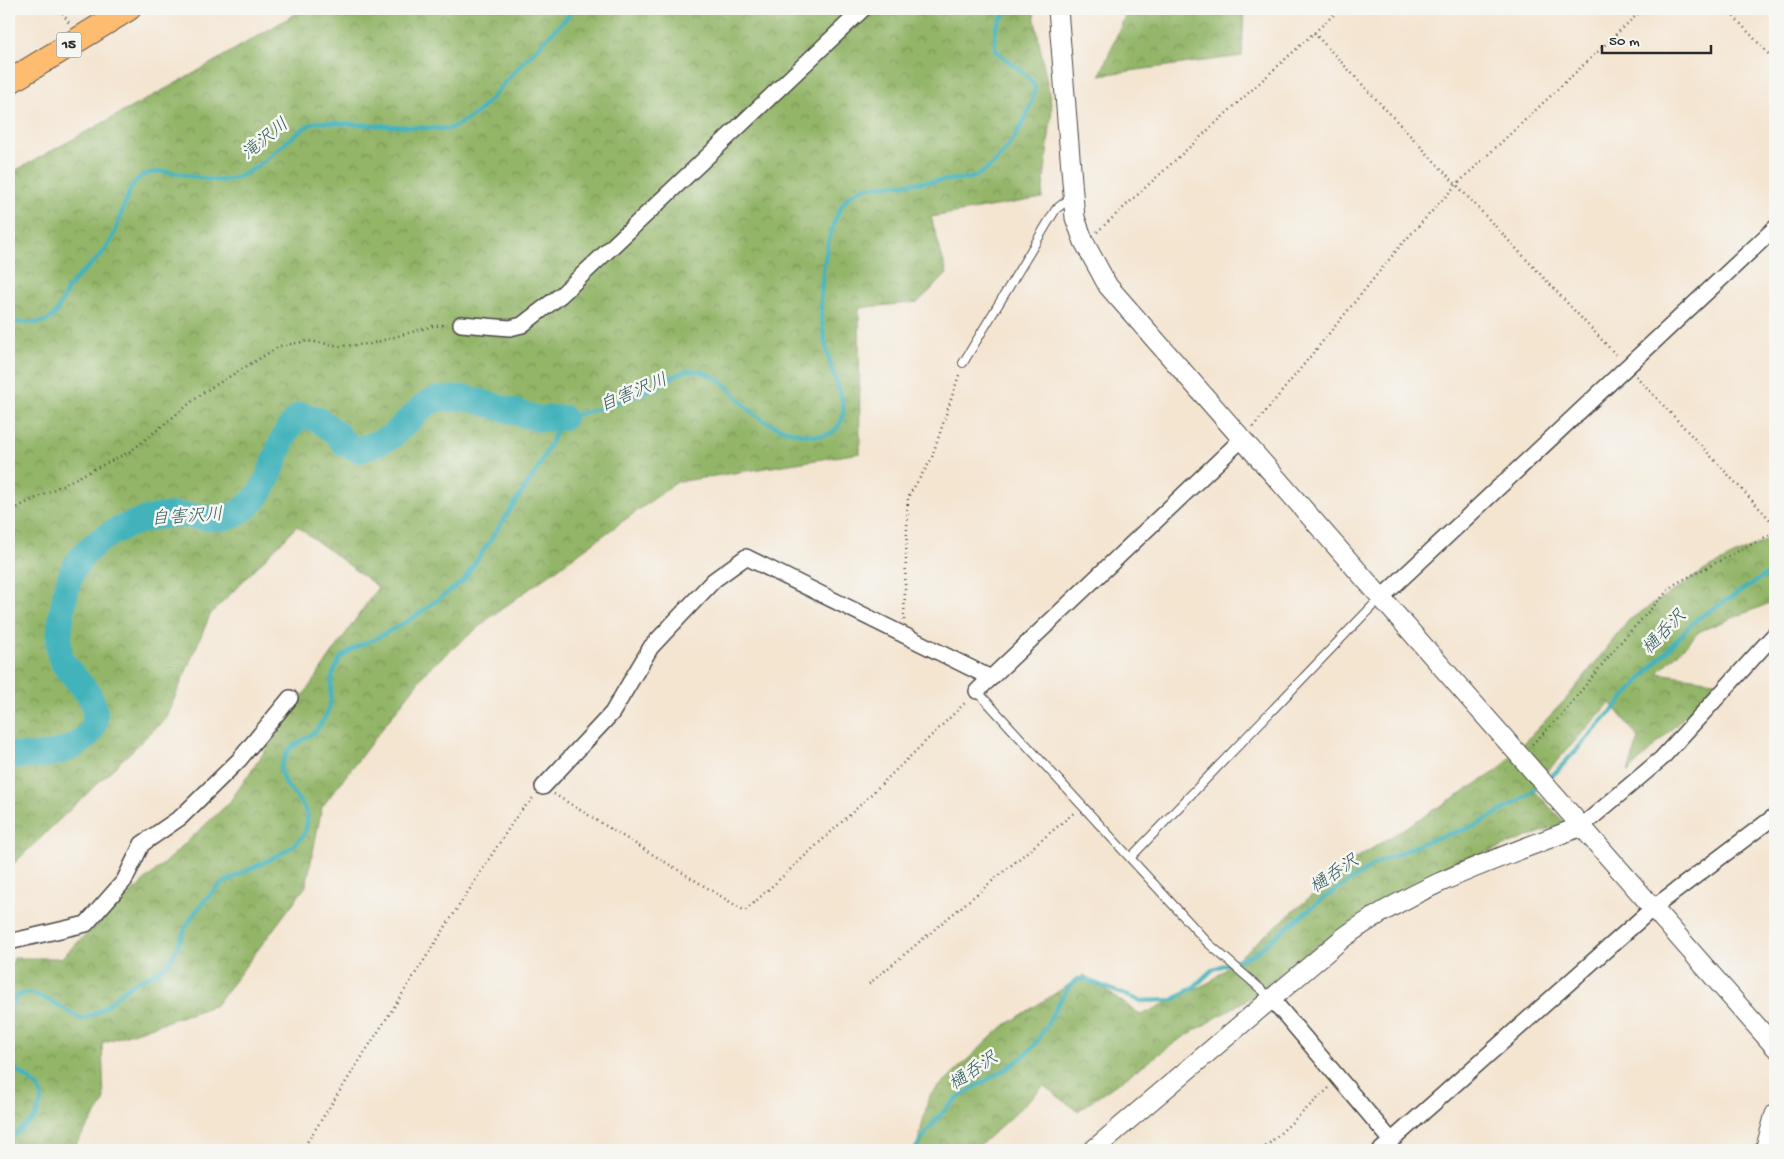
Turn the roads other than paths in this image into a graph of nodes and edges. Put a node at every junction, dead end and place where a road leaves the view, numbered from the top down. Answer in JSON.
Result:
{"nodes":[{"id":1,"x":128,"y":9,"type":"edge"},
{"id":2,"x":863,"y":9,"type":"edge"},
{"id":3,"x":1058,"y":9,"type":"edge"},
{"id":4,"x":9,"y":82,"type":"edge"},
{"id":5,"x":1072,"y":197,"type":"junction"},
{"id":6,"x":1775,"y":228,"type":"edge"},
{"id":7,"x":461,"y":324,"type":"road end"},
{"id":8,"x":963,"y":363,"type":"road end"},
{"id":9,"x":1242,"y":440,"type":"junction"},
{"id":10,"x":1382,"y":597,"type":"junction"},
{"id":11,"x":1775,"y":634,"type":"edge"},
{"id":12,"x":991,"y":678,"type":"junction"},
{"id":13,"x":977,"y":691,"type":"joint"},
{"id":14,"x":290,"y":698,"type":"dead end"},
{"id":15,"x":544,"y":787,"type":"road end"},
{"id":16,"x":1775,"y":816,"type":"edge"},
{"id":17,"x":1582,"y":826,"type":"junction"},
{"id":18,"x":1131,"y":857,"type":"junction"},
{"id":19,"x":1653,"y":908,"type":"junction"},
{"id":20,"x":9,"y":942,"type":"edge"},
{"id":21,"x":1271,"y":998,"type":"junction"},
{"id":22,"x":1775,"y":1047,"type":"edge"},
{"id":23,"x":1775,"y":1114,"type":"edge"},
{"id":24,"x":1386,"y":1145,"type":"edge"},
{"id":25,"x":1093,"y":1150,"type":"edge"},
{"id":26,"x":1765,"y":1150,"type":"edge"}],
"edges":[{"from":1,"to":4,"type":"main road","number":"15"},
{"from":2,"to":7,"type":"street"},
{"from":3,"to":5,"type":"street"},
{"from":5,"to":8,"type":"lane"},
{"from":5,"to":9,"type":"street"},
{"from":6,"to":10,"type":"street"},
{"from":9,"to":10,"type":"street"},
{"from":9,"to":12,"type":"street"},
{"from":10,"to":17,"type":"street"},
{"from":10,"to":18,"type":"lane"},
{"from":11,"to":17,"type":"street"},
{"from":12,"to":13,"type":"street"},
{"from":12,"to":15,"type":"street"},
{"from":13,"to":18,"type":"lane"},
{"from":14,"to":20,"type":"street"},
{"from":16,"to":19,"type":"street"},
{"from":17,"to":19,"type":"street"},
{"from":17,"to":21,"type":"street"},
{"from":18,"to":21,"type":"lane"},
{"from":19,"to":22,"type":"street"},
{"from":19,"to":24,"type":"street"},
{"from":21,"to":24,"type":"street"},
{"from":21,"to":25,"type":"street"},
{"from":23,"to":26,"type":"street"}]}
